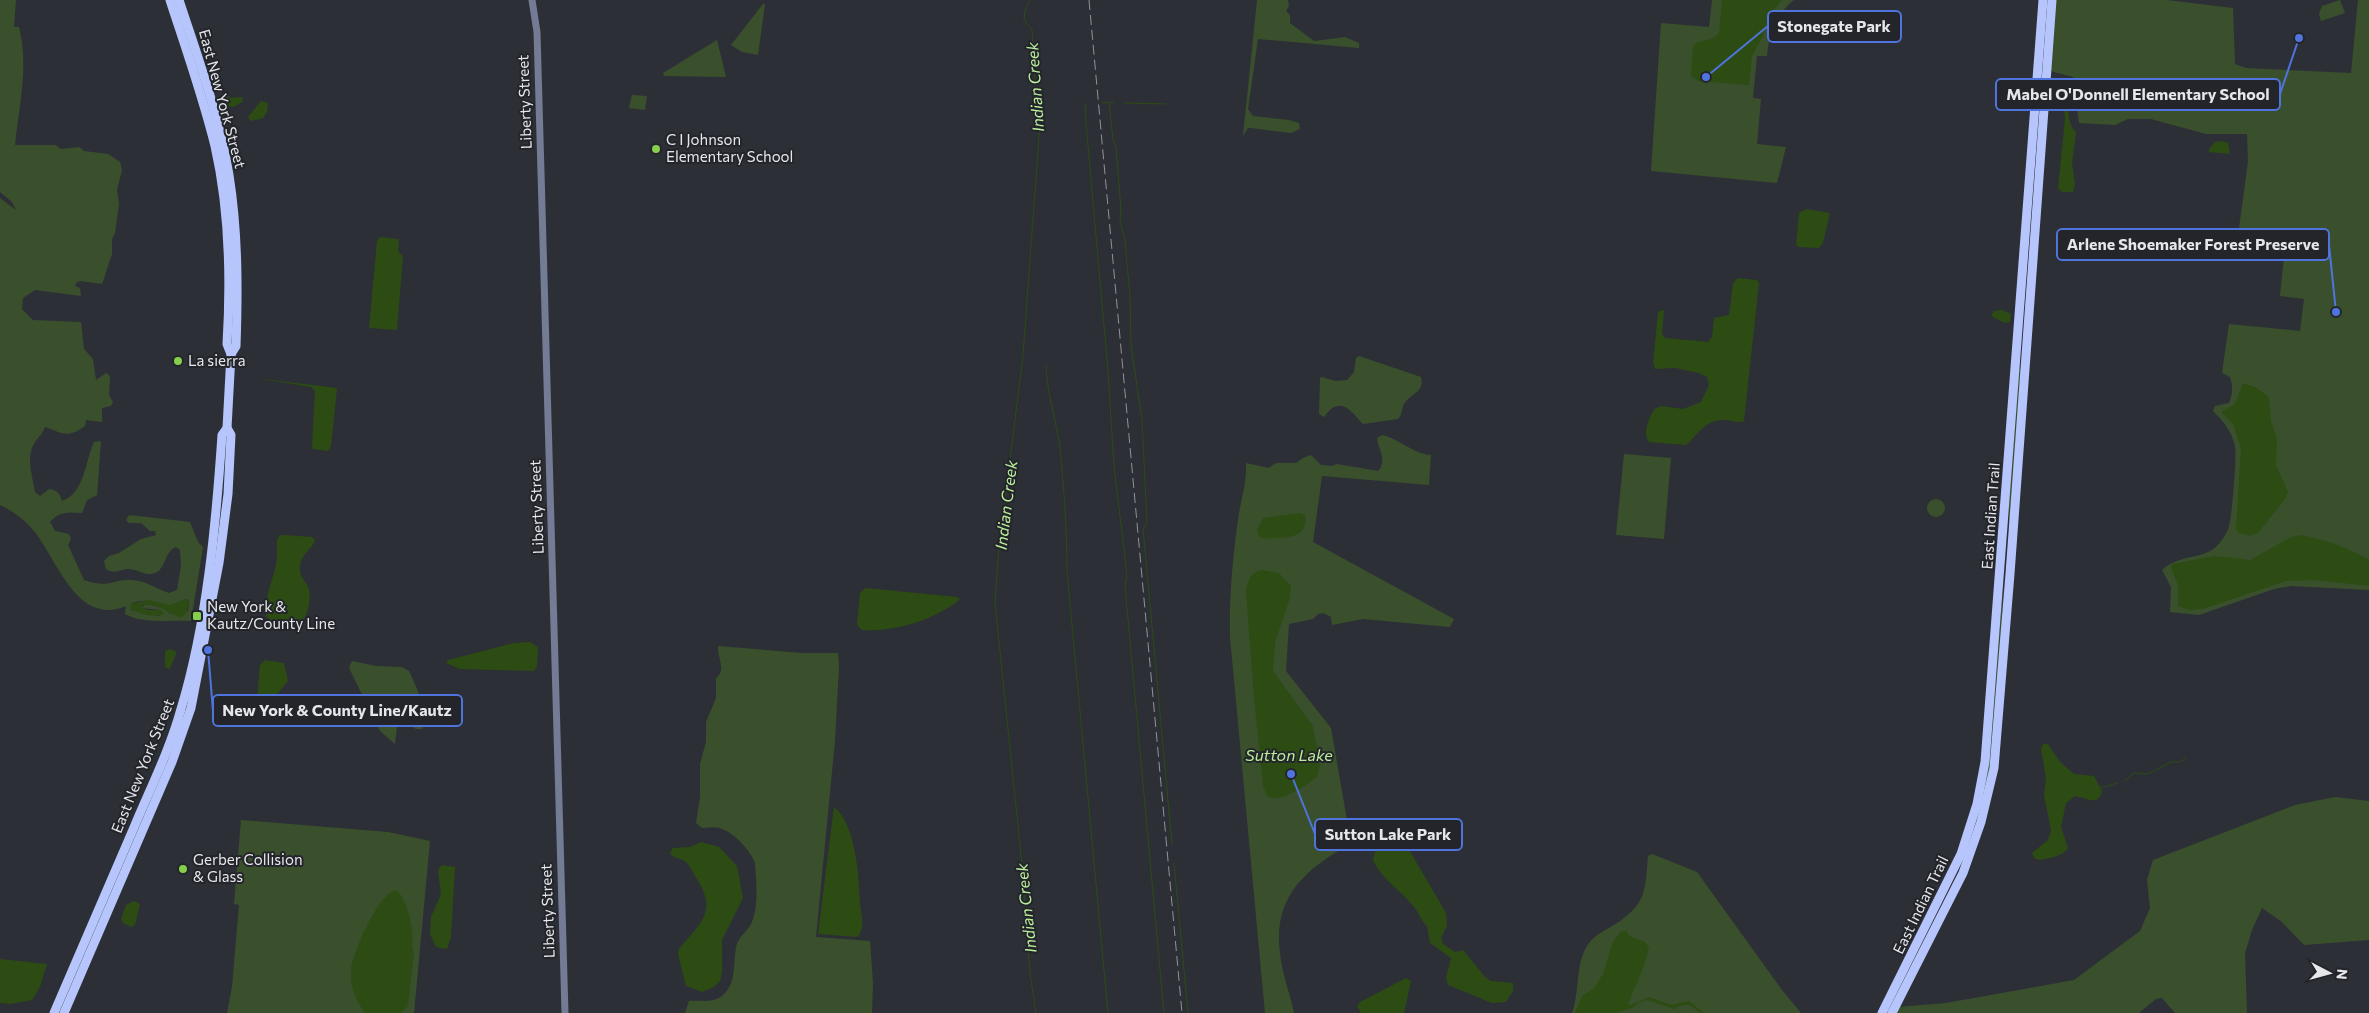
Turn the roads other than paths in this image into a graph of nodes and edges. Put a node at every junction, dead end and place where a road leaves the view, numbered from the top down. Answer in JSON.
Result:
{"nodes":[{"id":1,"x":170,"y":0,"type":"edge"},
{"id":2,"x":179,"y":0,"type":"edge"},
{"id":3,"x":532,"y":0,"type":"edge"},
{"id":4,"x":2043,"y":0,"type":"edge"},
{"id":5,"x":2052,"y":0,"type":"edge"},
{"id":6,"x":231,"y":354,"type":"junction"},
{"id":7,"x":227,"y":428,"type":"junction"},
{"id":8,"x":54,"y":1013,"type":"edge"},
{"id":9,"x":64,"y":1013,"type":"edge"},
{"id":10,"x":564,"y":1013,"type":"edge"},
{"id":11,"x":1882,"y":1013,"type":"edge"},
{"id":12,"x":1892,"y":1013,"type":"edge"}],
"edges":[{"from":1,"to":6,"type":"main road","name":"East New York Street"},
{"from":2,"to":6,"type":"main road","name":"East New York Street"},
{"from":3,"to":10,"type":"street","name":"Liberty Street"},
{"from":4,"to":11,"type":"main road","name":"East Indian Trail"},
{"from":5,"to":12,"type":"main road","name":"East Indian Trail"},
{"from":6,"to":7,"type":"main road","name":"East New York Street"},
{"from":7,"to":8,"type":"main road","name":"East New York Street"},
{"from":7,"to":9,"type":"main road","name":"East New York Street"}]}
